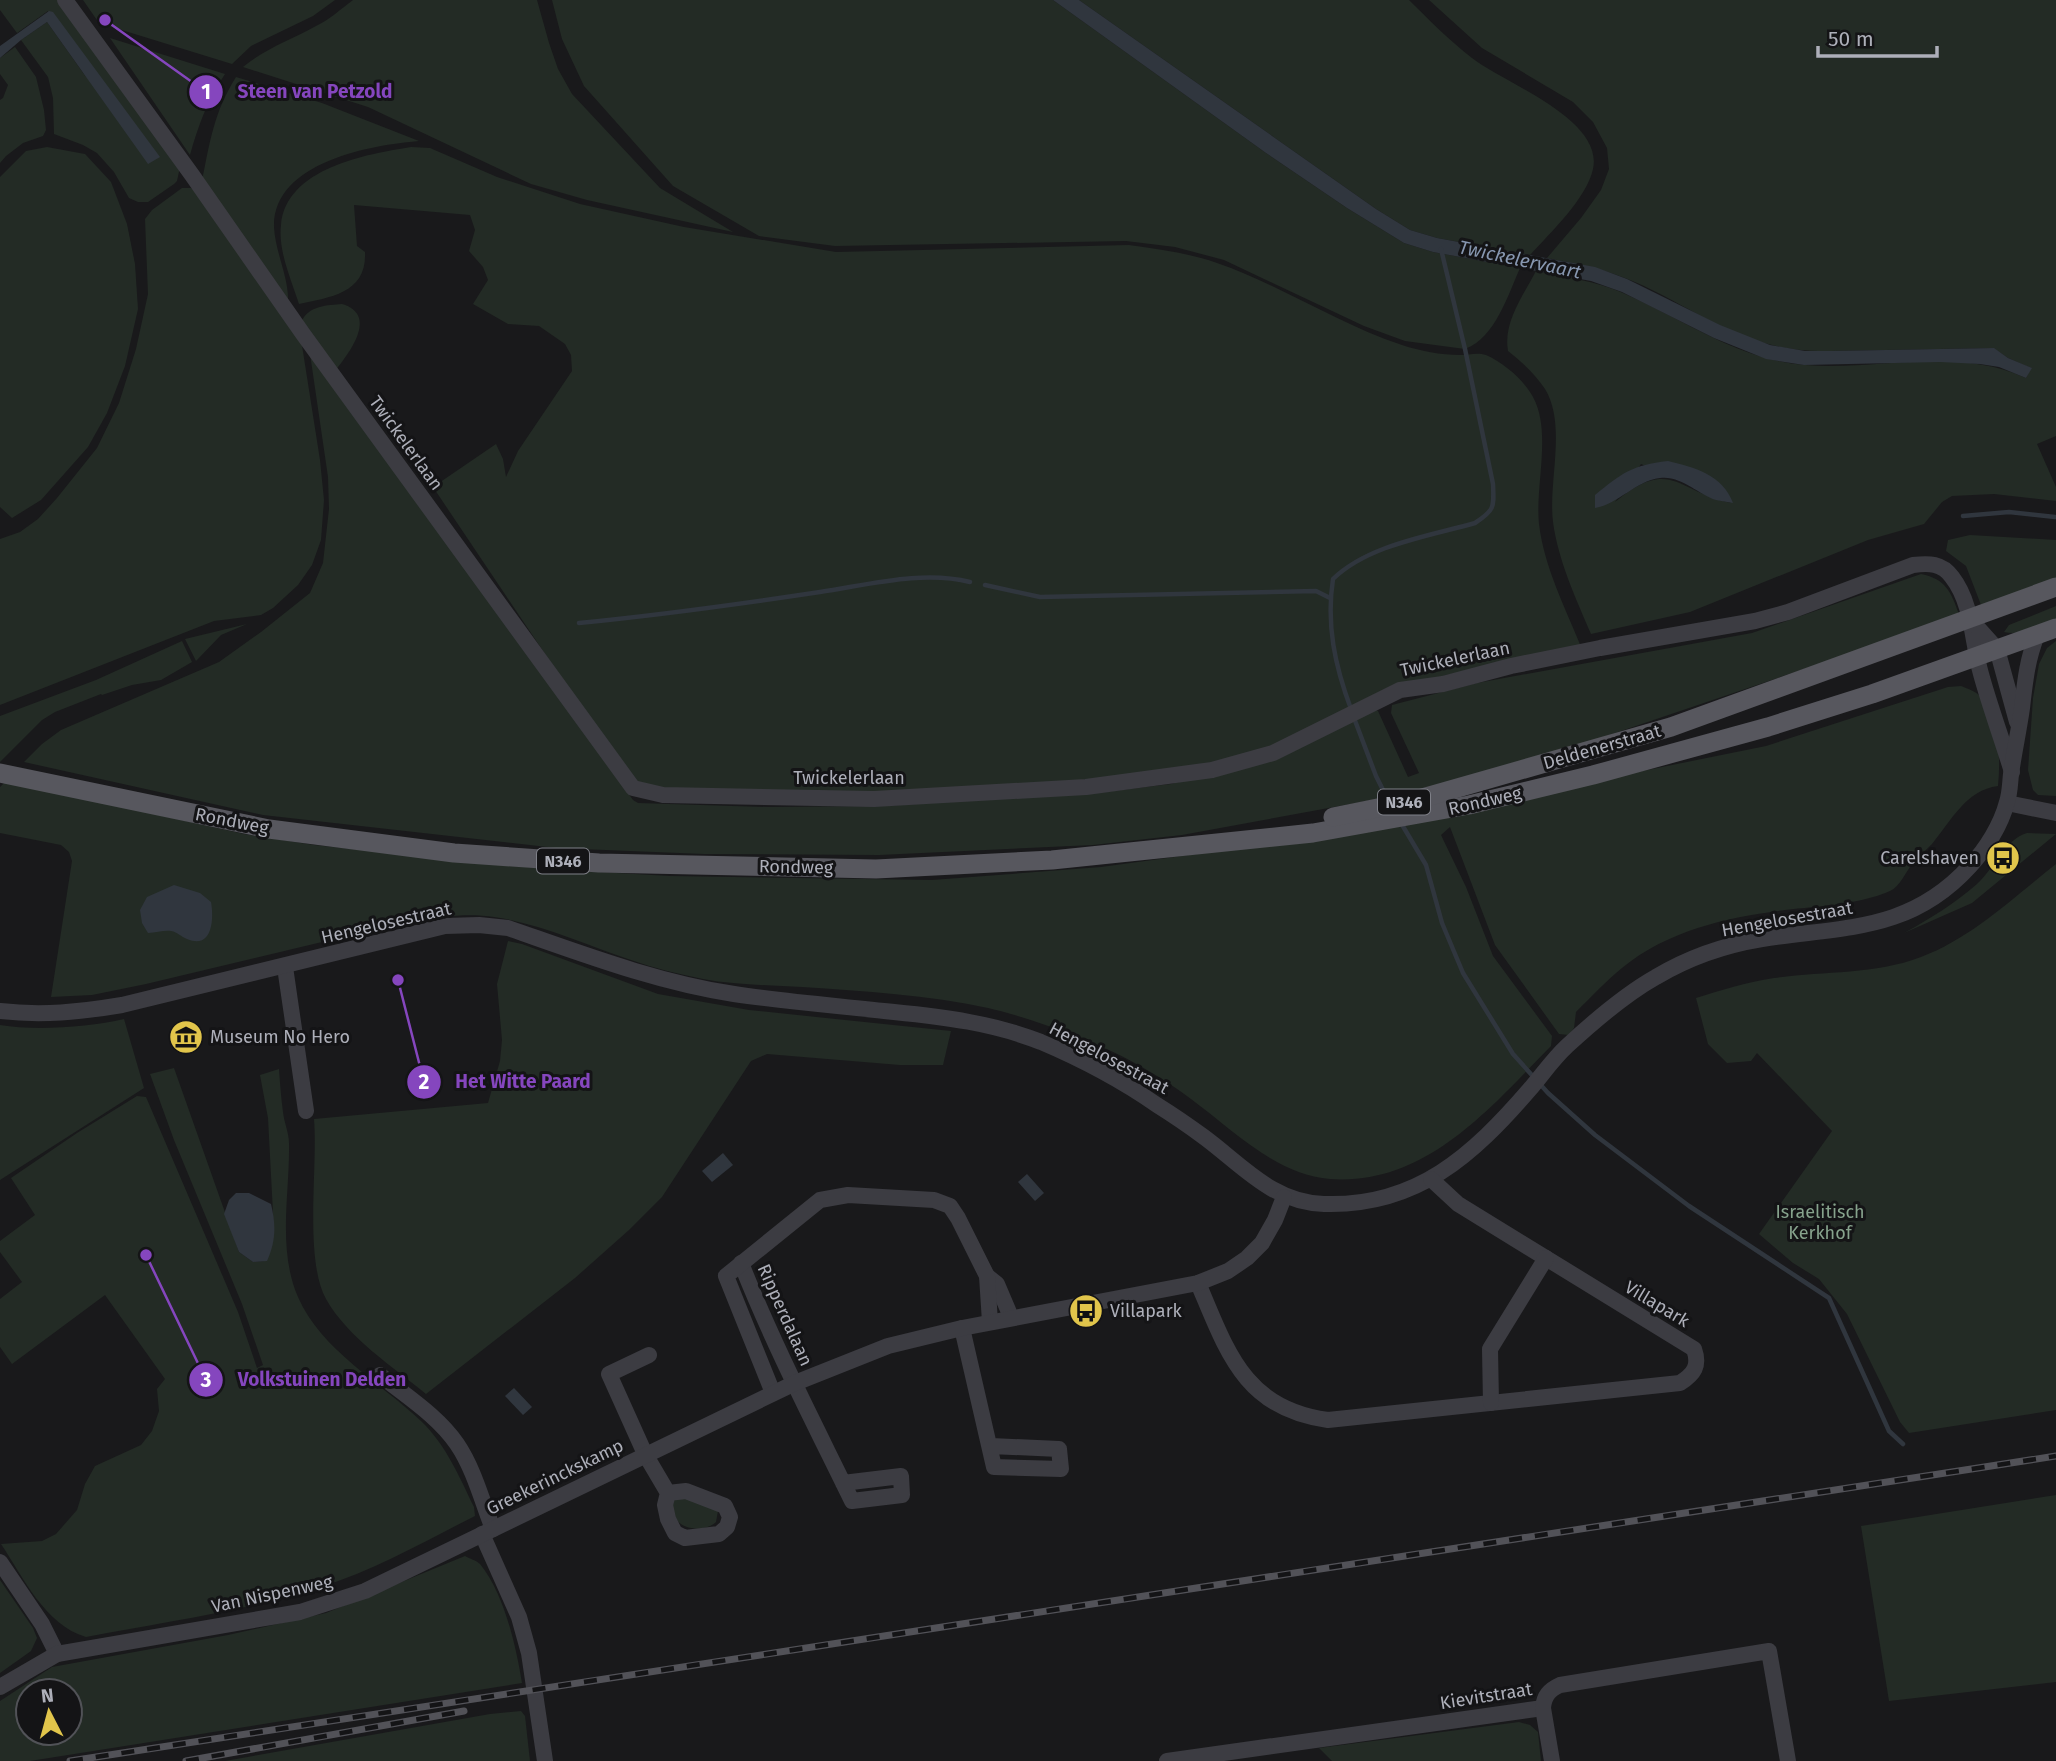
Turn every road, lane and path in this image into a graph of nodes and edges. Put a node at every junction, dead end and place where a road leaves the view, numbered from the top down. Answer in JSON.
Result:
{"nodes":[{"id":1,"x":65,"y":0,"type":"edge"},
{"id":2,"x":2056,"y":587,"type":"edge"},
{"id":3,"x":1970,"y":619,"type":"junction"},
{"id":4,"x":2056,"y":628,"type":"edge"},
{"id":5,"x":2037,"y":635,"type":"junction"},
{"id":6,"x":1997,"y":649,"type":"junction"},
{"id":7,"x":1976,"y":657,"type":"junction"},
{"id":8,"x":2019,"y":729,"type":"junction"},
{"id":9,"x":2012,"y":772,"type":"junction"},
{"id":10,"x":0,"y":773,"type":"edge"},
{"id":11,"x":1593,"y":775,"type":"joint"},
{"id":12,"x":2007,"y":803,"type":"junction"},
{"id":13,"x":2056,"y":813,"type":"edge"},
{"id":14,"x":1132,"y":852,"type":"junction"},
{"id":15,"x":285,"y":967,"type":"junction"},
{"id":16,"x":0,"y":1011,"type":"edge"},
{"id":17,"x":306,"y":1111,"type":"dead end"},
{"id":18,"x":1431,"y":1179,"type":"junction"},
{"id":19,"x":1284,"y":1197,"type":"junction"},
{"id":20,"x":1546,"y":1258,"type":"junction"},
{"id":21,"x":741,"y":1263,"type":"junction"},
{"id":22,"x":987,"y":1276,"type":"junction"},
{"id":23,"x":1198,"y":1283,"type":"junction"},
{"id":24,"x":1011,"y":1317,"type":"junction"},
{"id":25,"x":990,"y":1322,"type":"junction"},
{"id":26,"x":962,"y":1328,"type":"junction"},
{"id":27,"x":649,"y":1355,"type":"dead end"},
{"id":28,"x":380,"y":1375,"type":"dead end"},
{"id":29,"x":795,"y":1383,"type":"junction"},
{"id":30,"x":773,"y":1393,"type":"junction"},
{"id":31,"x":1491,"y":1403,"type":"junction"},
{"id":32,"x":991,"y":1446,"type":"dead end"},
{"id":33,"x":645,"y":1454,"type":"junction"},
{"id":34,"x":844,"y":1483,"type":"dead end"},
{"id":35,"x":668,"y":1493,"type":"dead end"},
{"id":36,"x":487,"y":1531,"type":"junction"},
{"id":37,"x":0,"y":1562,"type":"edge"},
{"id":38,"x":57,"y":1654,"type":"junction"},
{"id":39,"x":0,"y":1686,"type":"edge"},
{"id":40,"x":1543,"y":1708,"type":"junction"},
{"id":41,"x":1224,"y":1757,"type":"edge"},
{"id":42,"x":545,"y":1761,"type":"edge"},
{"id":43,"x":1167,"y":1761,"type":"edge"},
{"id":44,"x":1552,"y":1761,"type":"edge"},
{"id":45,"x":1788,"y":1761,"type":"edge"}],
"edges":[{"from":1,"to":3,"type":"street","name":"Twickelerlaan"},
{"from":2,"to":3,"type":"main road","name":"Deldenerstraat","number":"N346"},
{"from":3,"to":6,"type":"street"},
{"from":3,"to":7,"type":"street","name":"Hengelosestraat"},
{"from":3,"to":14,"type":"main road","name":"Deldenerstraat","number":"N346"},
{"from":4,"to":5,"type":"main road","name":"Deldenerstraat","number":"N346"},
{"from":5,"to":6,"type":"main road","name":"Deldenerstraat","number":"N346"},
{"from":5,"to":8,"type":"street","name":"Hengelosestraat"},
{"from":6,"to":7,"type":"main road","name":"Deldenerstraat","number":"N346"},
{"from":6,"to":8,"type":"street","name":"Hengelosestraat"},
{"from":7,"to":9,"type":"street","name":"Hengelosestraat"},
{"from":7,"to":11,"type":"main road","name":"Deldenerstraat","number":"N346"},
{"from":8,"to":9,"type":"street","name":"Hengelosestraat"},
{"from":9,"to":12,"type":"street","name":"Hengelosestraat"},
{"from":10,"to":14,"type":"main road","name":"Rondweg","number":"N346"},
{"from":11,"to":14,"type":"main road","name":"Rondweg","number":"N346"},
{"from":12,"to":13,"type":"street"},
{"from":12,"to":18,"type":"street","name":"Hengelosestraat"},
{"from":15,"to":16,"type":"street","name":"Hengelosestraat"},
{"from":15,"to":17,"type":"street"},
{"from":15,"to":19,"type":"street","name":"Hengelosestraat"},
{"from":18,"to":19,"type":"street","name":"Hengelosestraat"},
{"from":18,"to":20,"type":"street","name":"Villapark"},
{"from":19,"to":23,"type":"street","name":"Greekerinckskamp"},
{"from":20,"to":31,"type":"street"},
{"from":20,"to":31,"type":"street","name":"Villapark"},
{"from":21,"to":22,"type":"street","name":"Ripperdalaan"},
{"from":21,"to":29,"type":"street","name":"Ripperdalaan"},
{"from":21,"to":30,"type":"street","name":"Ripperdalaan"},
{"from":22,"to":24,"type":"street","name":"Ripperdalaan"},
{"from":22,"to":25,"type":"street","name":"Ripperdalaan"},
{"from":23,"to":24,"type":"street","name":"Greekerinckskamp"},
{"from":23,"to":31,"type":"street","name":"Villapark"},
{"from":24,"to":25,"type":"street","name":"Greekerinckskamp"},
{"from":25,"to":26,"type":"street","name":"Greekerinckskamp"},
{"from":26,"to":29,"type":"street","name":"Greekerinckskamp"},
{"from":26,"to":32,"type":"street"},
{"from":27,"to":33,"type":"street","name":"Greekerinckskamp"},
{"from":28,"to":36,"type":"street"},
{"from":29,"to":30,"type":"street","name":"Greekerinckskamp"},
{"from":29,"to":34,"type":"street"},
{"from":30,"to":33,"type":"street","name":"Greekerinckskamp"},
{"from":33,"to":35,"type":"street","name":"Greekerinckskamp"},
{"from":33,"to":36,"type":"street","name":"Greekerinckskamp"},
{"from":36,"to":38,"type":"street","name":"Van Nispenweg"},
{"from":36,"to":42,"type":"street"},
{"from":37,"to":38,"type":"street"},
{"from":38,"to":39,"type":"street","name":"Van Nispenweg"},
{"from":40,"to":41,"type":"street","name":"Kievitstraat"},
{"from":40,"to":44,"type":"street"},
{"from":40,"to":45,"type":"street","name":"Kievitstraat"},
{"from":41,"to":43,"type":"street","name":"Kievitstraat"}]}
